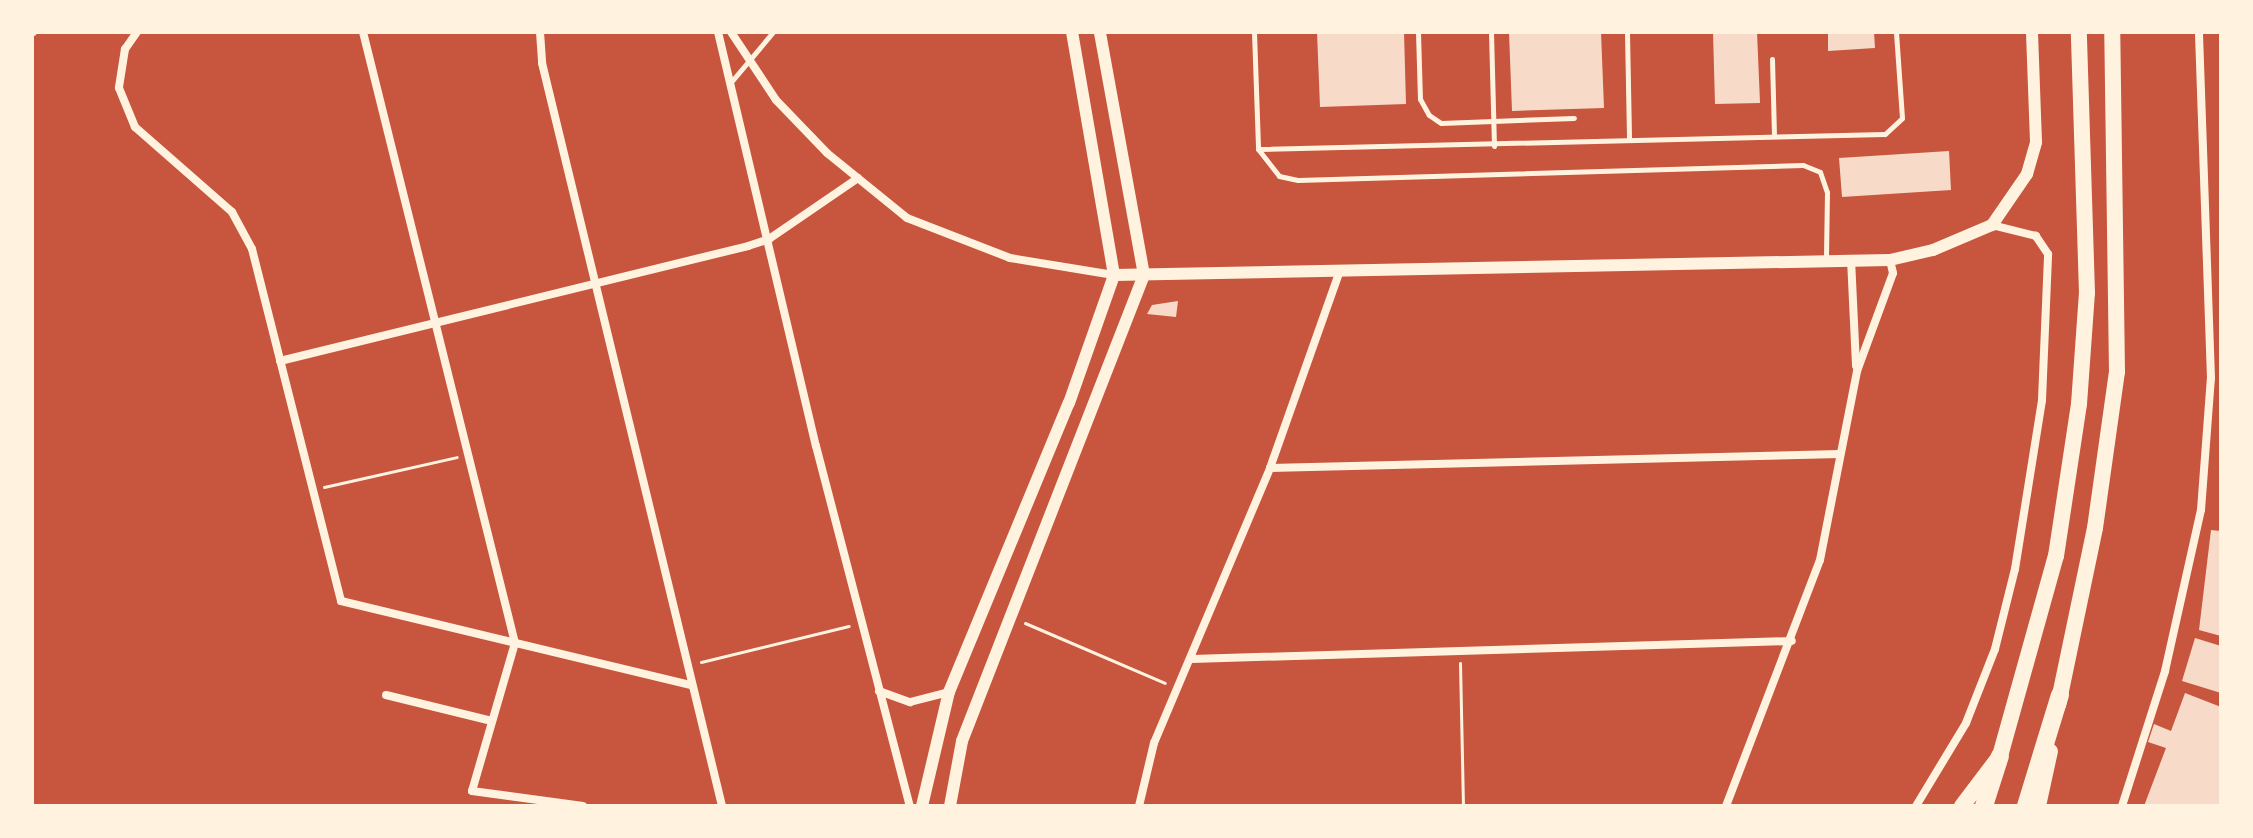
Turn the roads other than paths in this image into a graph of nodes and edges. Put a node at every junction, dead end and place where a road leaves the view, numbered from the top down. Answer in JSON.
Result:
{"nodes":[{"id":1,"x":137,"y":32,"type":"edge"},
{"id":2,"x":363,"y":32,"type":"edge"},
{"id":3,"x":540,"y":32,"type":"edge"},
{"id":4,"x":718,"y":32,"type":"edge"},
{"id":5,"x":731,"y":32,"type":"edge"},
{"id":6,"x":773,"y":32,"type":"edge"},
{"id":7,"x":1072,"y":32,"type":"edge"},
{"id":8,"x":1100,"y":32,"type":"edge"},
{"id":9,"x":1254,"y":32,"type":"edge"},
{"id":10,"x":1418,"y":32,"type":"edge"},
{"id":11,"x":1491,"y":32,"type":"edge"},
{"id":12,"x":1627,"y":32,"type":"edge"},
{"id":13,"x":1896,"y":32,"type":"edge"},
{"id":14,"x":2032,"y":32,"type":"edge"},
{"id":15,"x":2079,"y":32,"type":"edge"},
{"id":16,"x":2112,"y":32,"type":"edge"},
{"id":17,"x":2199,"y":32,"type":"edge"},
{"id":18,"x":748,"y":58,"type":"junction"},
{"id":19,"x":1772,"y":59,"type":"dead end"},
{"id":20,"x":731,"y":82,"type":"junction"},
{"id":21,"x":1574,"y":118,"type":"dead end"},
{"id":22,"x":1493,"y":121,"type":"junction"},
{"id":23,"x":1774,"y":135,"type":"junction"},
{"id":24,"x":1629,"y":140,"type":"junction"},
{"id":25,"x":1494,"y":146,"type":"junction"},
{"id":26,"x":1258,"y":149,"type":"junction"},
{"id":27,"x":858,"y":178,"type":"junction"},
{"id":28,"x":1992,"y":225,"type":"junction"},
{"id":29,"x":769,"y":239,"type":"junction"},
{"id":30,"x":1851,"y":259,"type":"junction"},
{"id":31,"x":1826,"y":260,"type":"junction"},
{"id":32,"x":1890,"y":260,"type":"junction"},
{"id":33,"x":1340,"y":270,"type":"junction"},
{"id":34,"x":1114,"y":275,"type":"junction"},
{"id":35,"x":1144,"y":275,"type":"junction"},
{"id":36,"x":595,"y":284,"type":"junction"},
{"id":37,"x":435,"y":323,"type":"junction"},
{"id":38,"x":280,"y":361,"type":"junction"},
{"id":39,"x":1857,"y":371,"type":"junction"},
{"id":40,"x":1840,"y":454,"type":"junction"},
{"id":41,"x":1270,"y":468,"type":"junction"},
{"id":42,"x":1792,"y":641,"type":"junction"},
{"id":43,"x":515,"y":643,"type":"junction"},
{"id":44,"x":1192,"y":659,"type":"junction"},
{"id":45,"x":691,"y":685,"type":"junction"},
{"id":46,"x":879,"y":691,"type":"junction"},
{"id":47,"x":949,"y":692,"type":"junction"},
{"id":48,"x":386,"y":695,"type":"dead end"},
{"id":49,"x":2060,"y":695,"type":"junction"},
{"id":50,"x":492,"y":721,"type":"junction"},
{"id":51,"x":2000,"y":756,"type":"junction"},
{"id":52,"x":583,"y":806,"type":"edge"},
{"id":53,"x":722,"y":806,"type":"edge"},
{"id":54,"x":910,"y":806,"type":"edge"},
{"id":55,"x":922,"y":806,"type":"edge"},
{"id":56,"x":950,"y":806,"type":"edge"},
{"id":57,"x":1139,"y":806,"type":"edge"},
{"id":58,"x":1726,"y":806,"type":"edge"},
{"id":59,"x":1916,"y":806,"type":"edge"},
{"id":60,"x":1962,"y":806,"type":"edge"},
{"id":61,"x":1984,"y":806,"type":"edge"},
{"id":62,"x":2026,"y":806,"type":"edge"},
{"id":63,"x":2038,"y":806,"type":"edge"},
{"id":64,"x":2122,"y":806,"type":"edge"}],
"edges":[{"from":1,"to":38,"type":"street"},
{"from":2,"to":37,"type":"street"},
{"from":3,"to":36,"type":"street"},
{"from":4,"to":20,"type":"street"},
{"from":5,"to":18,"type":"street"},
{"from":6,"to":18,"type":"lane"},
{"from":7,"to":34,"type":"street"},
{"from":8,"to":35,"type":"street"},
{"from":9,"to":26,"type":"lane"},
{"from":10,"to":22,"type":"lane"},
{"from":11,"to":22,"type":"lane"},
{"from":12,"to":24,"type":"lane"},
{"from":13,"to":23,"type":"lane"},
{"from":14,"to":28,"type":"street"},
{"from":15,"to":51,"type":"highway"},
{"from":16,"to":49,"type":"highway"},
{"from":17,"to":64,"type":"street"},
{"from":18,"to":20,"type":"lane"},
{"from":18,"to":27,"type":"street"},
{"from":19,"to":23,"type":"lane"},
{"from":20,"to":29,"type":"street"},
{"from":21,"to":22,"type":"lane"},
{"from":22,"to":25,"type":"lane"},
{"from":23,"to":24,"type":"lane"},
{"from":24,"to":25,"type":"lane"},
{"from":25,"to":26,"type":"lane"},
{"from":26,"to":31,"type":"lane"},
{"from":27,"to":29,"type":"street"},
{"from":27,"to":34,"type":"street"},
{"from":28,"to":32,"type":"street"},
{"from":28,"to":59,"type":"street"},
{"from":29,"to":36,"type":"street"},
{"from":29,"to":46,"type":"street"},
{"from":30,"to":31,"type":"street"},
{"from":30,"to":32,"type":"street"},
{"from":30,"to":39,"type":"street"},
{"from":31,"to":33,"type":"street"},
{"from":32,"to":39,"type":"street"},
{"from":33,"to":35,"type":"street"},
{"from":33,"to":41,"type":"street"},
{"from":34,"to":35,"type":"street"},
{"from":34,"to":47,"type":"street"},
{"from":35,"to":56,"type":"street"},
{"from":36,"to":37,"type":"street"},
{"from":36,"to":45,"type":"street"},
{"from":37,"to":38,"type":"street"},
{"from":37,"to":43,"type":"street"},
{"from":38,"to":43,"type":"street"},
{"from":39,"to":40,"type":"street"},
{"from":40,"to":41,"type":"street"},
{"from":40,"to":42,"type":"street"},
{"from":41,"to":44,"type":"street"},
{"from":42,"to":44,"type":"street"},
{"from":42,"to":58,"type":"street"},
{"from":43,"to":45,"type":"street"},
{"from":43,"to":50,"type":"street"},
{"from":44,"to":57,"type":"street"},
{"from":45,"to":53,"type":"street"},
{"from":46,"to":47,"type":"street"},
{"from":46,"to":54,"type":"street"},
{"from":47,"to":55,"type":"street"},
{"from":48,"to":50,"type":"street"},
{"from":49,"to":62,"type":"highway"},
{"from":49,"to":63,"type":"highway"},
{"from":50,"to":52,"type":"street"},
{"from":51,"to":60,"type":"highway"},
{"from":51,"to":61,"type":"highway"}]}
